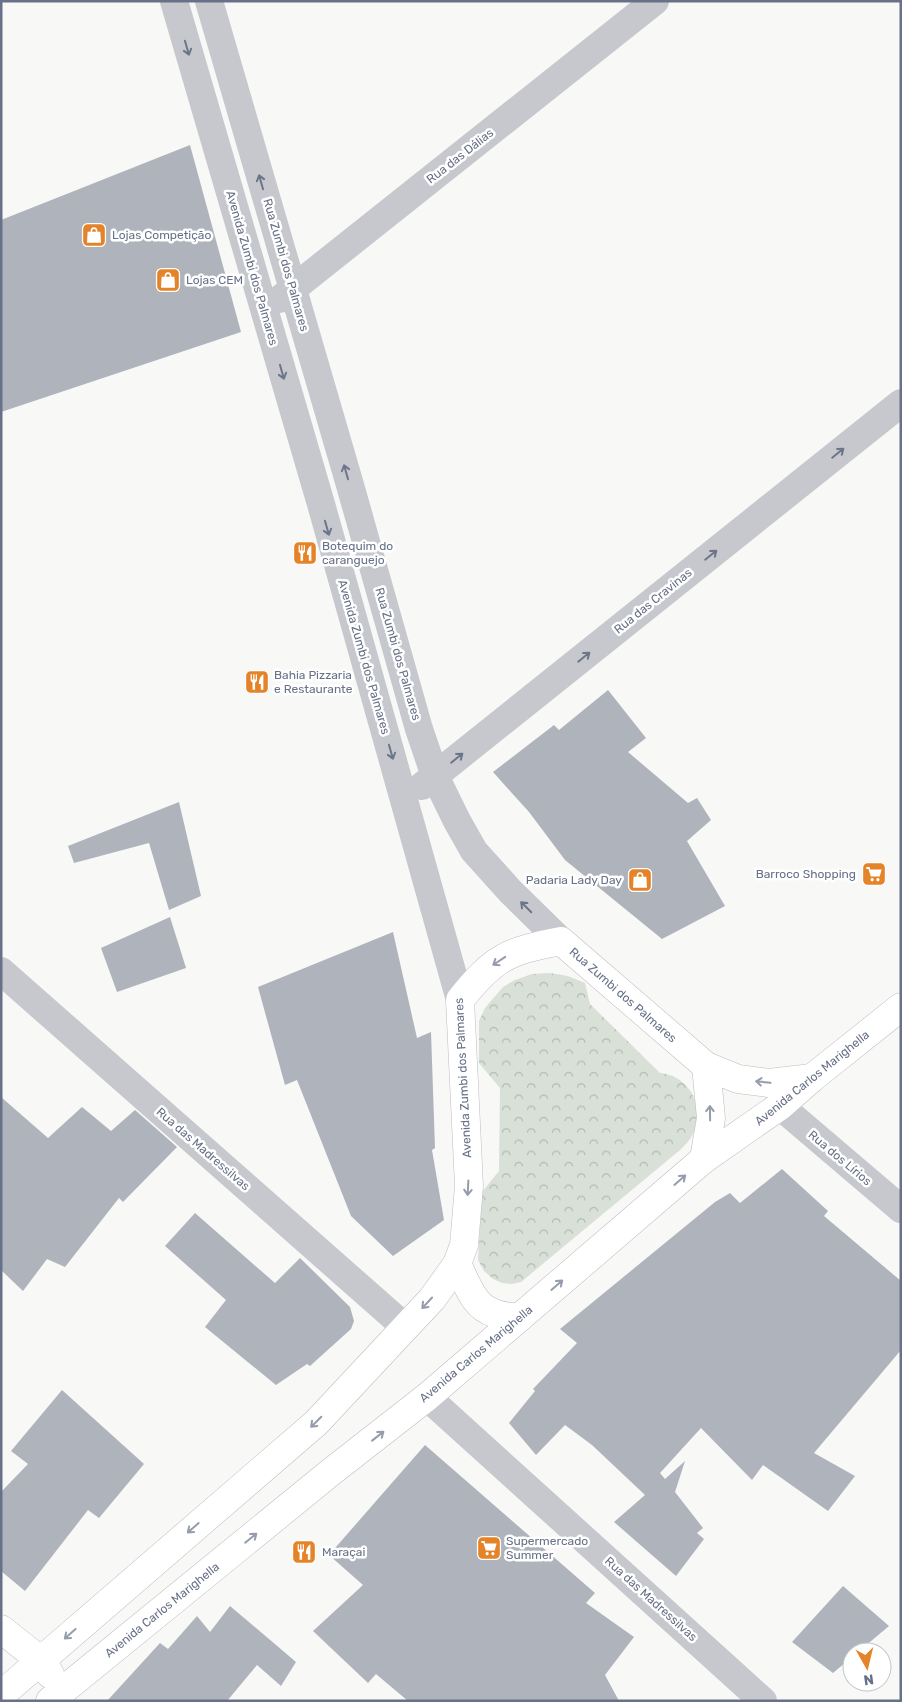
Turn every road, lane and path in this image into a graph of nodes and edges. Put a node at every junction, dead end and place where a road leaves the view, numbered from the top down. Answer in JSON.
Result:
{"nodes":[{"id":1,"x":174,"y":1,"type":"edge"},
{"id":2,"x":209,"y":1,"type":"edge"},
{"id":3,"x":655,"y":1,"type":"edge"},
{"id":4,"x":292,"y":288,"type":"junction"},
{"id":5,"x":265,"y":311,"type":"junction"},
{"id":6,"x":901,"y":402,"type":"edge"},
{"id":7,"x":435,"y":776,"type":"junction"},
{"id":8,"x":405,"y":798,"type":"junction"},
{"id":9,"x":561,"y":941,"type":"junction"},
{"id":10,"x":1,"y":971,"type":"edge"},
{"id":11,"x":460,"y":1000,"type":"junction"},
{"id":12,"x":901,"y":1007,"type":"edge"},
{"id":13,"x":706,"y":1066,"type":"junction"},
{"id":14,"x":812,"y":1078,"type":"junction"},
{"id":15,"x":780,"y":1106,"type":"junction"},
{"id":16,"x":704,"y":1159,"type":"junction"},
{"id":17,"x":901,"y":1209,"type":"edge"},
{"id":18,"x":456,"y":1264,"type":"junction"},
{"id":19,"x":520,"y":1317,"type":"junction"},
{"id":20,"x":405,"y":1327,"type":"junction"},
{"id":21,"x":427,"y":1397,"type":"junction"},
{"id":22,"x":1,"y":1629,"type":"edge"},
{"id":23,"x":40,"y":1660,"type":"junction"},
{"id":24,"x":1,"y":1695,"type":"edge"},
{"id":25,"x":61,"y":1698,"type":"edge"},
{"id":26,"x":763,"y":1701,"type":"edge"}],
"edges":[{"from":1,"to":5,"type":"street","name":"Avenida Zumbi dos Palmares","one_way":true},
{"from":4,"to":2,"type":"street","name":"Rua Zumbi dos Palmares","one_way":true},
{"from":3,"to":4,"type":"street","name":"Rua das Dálias"},
{"from":4,"to":5,"type":"street","name":"Rua das Dálias"},
{"from":7,"to":4,"type":"street","name":"Rua Zumbi dos Palmares","one_way":true},
{"from":5,"to":8,"type":"street","name":"Avenida Zumbi dos Palmares","one_way":true},
{"from":7,"to":6,"type":"street","name":"Rua das Cravinas","one_way":true},
{"from":7,"to":8,"type":"street","name":"Rua das Cravinas"},
{"from":9,"to":7,"type":"street","name":"Rua Zumbi dos Palmares","one_way":true},
{"from":8,"to":11,"type":"street","name":"Avenida Zumbi dos Palmares"},
{"from":9,"to":11,"type":"main road","one_way":true},
{"from":9,"to":13,"type":"main road","name":"Rua Zumbi dos Palmares"},
{"from":10,"to":20,"type":"street","name":"Rua das Madressilvas"},
{"from":11,"to":18,"type":"main road","name":"Avenida Zumbi dos Palmares","one_way":true},
{"from":12,"to":14,"type":"main road","name":"Avenida Carlos Marighella"},
{"from":14,"to":13,"type":"main road","name":"Rua Zumbi dos Palmares","one_way":true},
{"from":16,"to":13,"type":"main road","one_way":true},
{"from":14,"to":15,"type":"main road","name":"Avenida Carlos Marighella"},
{"from":15,"to":16,"type":"main road","name":"Avenida Carlos Marighella"},
{"from":15,"to":17,"type":"street","name":"Rua dos Lírios"},
{"from":19,"to":16,"type":"main road","name":"Avenida Carlos Marighella","one_way":true},
{"from":18,"to":19,"type":"main road"},
{"from":18,"to":20,"type":"main road","one_way":true},
{"from":19,"to":21,"type":"main road","name":"Avenida Carlos Marighella"},
{"from":20,"to":23,"type":"main road","one_way":true},
{"from":25,"to":21,"type":"main road","name":"Avenida Carlos Marighella","one_way":true},
{"from":21,"to":26,"type":"street","name":"Rua das Madressilvas"},
{"from":22,"to":23,"type":"main road"},
{"from":23,"to":24,"type":"main road"},
{"from":23,"to":25,"type":"main road"}]}
